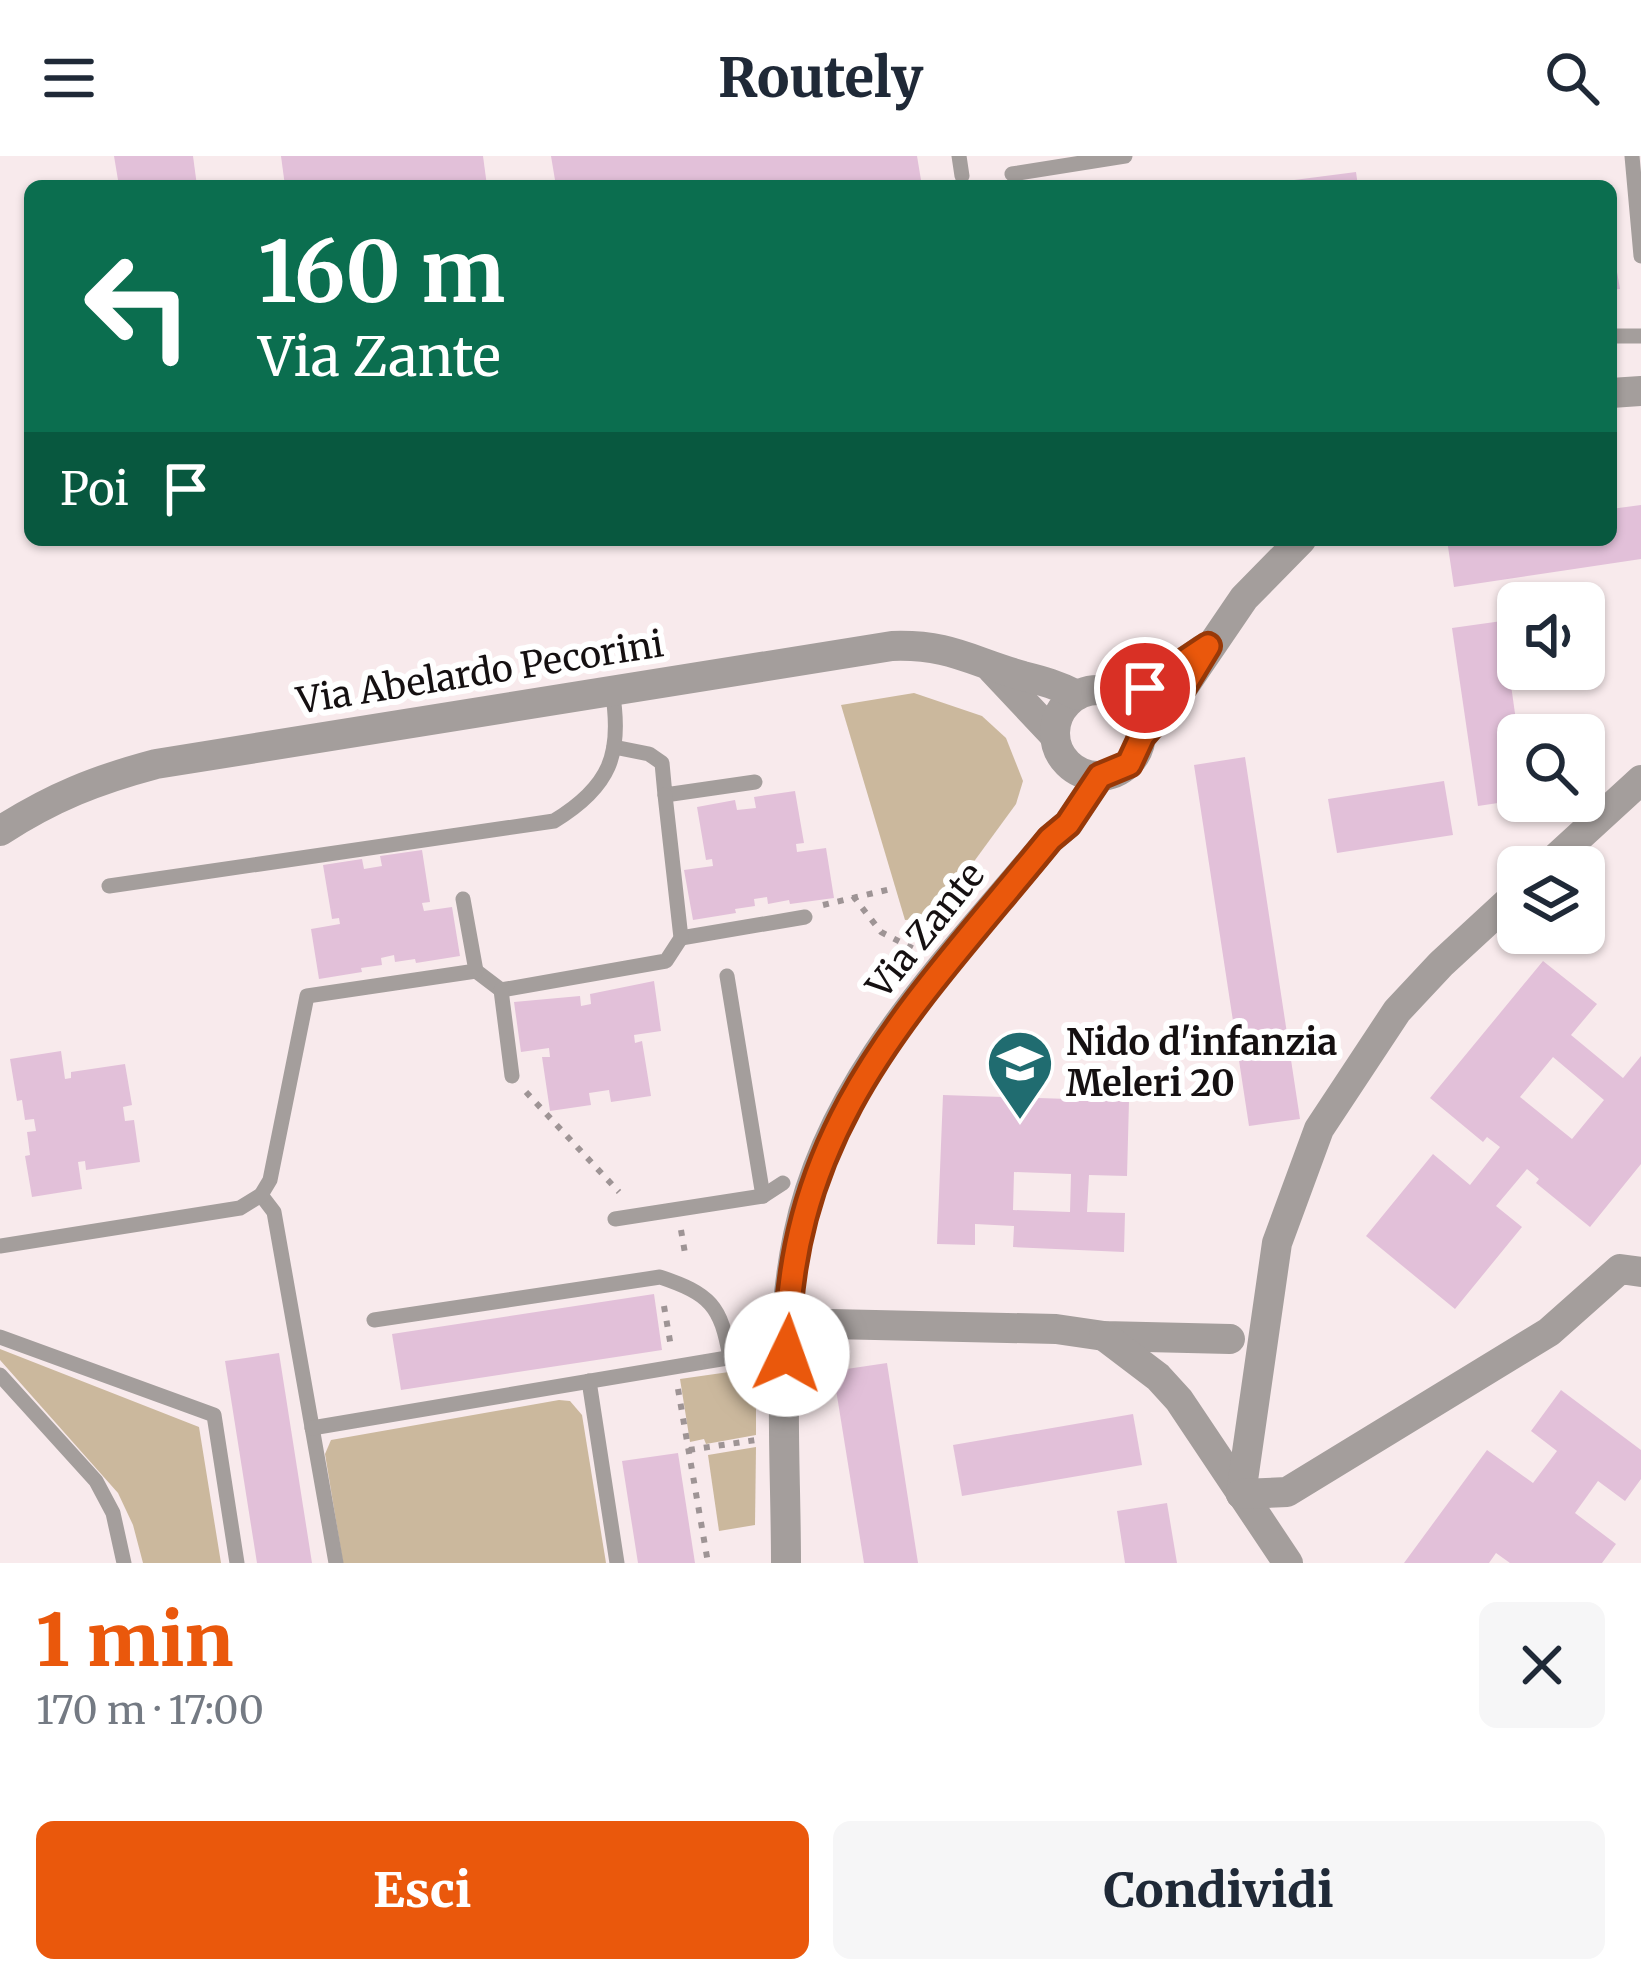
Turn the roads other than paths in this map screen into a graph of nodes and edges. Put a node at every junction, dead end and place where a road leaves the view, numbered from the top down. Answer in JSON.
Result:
{"nodes":[{"id":1,"x":959,"y":156,"type":"edge"},
{"id":2,"x":1125,"y":156,"type":"edge"},
{"id":3,"x":1631,"y":156,"type":"edge"},
{"id":4,"x":1012,"y":174,"type":"dead end"},
{"id":5,"x":962,"y":176,"type":"dead end"},
{"id":6,"x":1641,"y":256,"type":"edge"},
{"id":7,"x":1295,"y":546,"type":"edge"},
{"id":8,"x":1208,"y":646,"type":"junction"},
{"id":9,"x":984,"y":661,"type":"junction"},
{"id":10,"x":612,"y":690,"type":"junction"},
{"id":11,"x":1077,"y":695,"type":"junction"},
{"id":12,"x":1128,"y":701,"type":"junction"},
{"id":13,"x":1055,"y":736,"type":"junction"},
{"id":14,"x":1142,"y":736,"type":"junction"},
{"id":15,"x":614,"y":747,"type":"junction"},
{"id":16,"x":1085,"y":771,"type":"junction"},
{"id":17,"x":1641,"y":780,"type":"edge"},
{"id":18,"x":754,"y":782,"type":"dead end"},
{"id":19,"x":665,"y":795,"type":"junction"},
{"id":20,"x":0,"y":831,"type":"edge"},
{"id":21,"x":1569,"y":846,"type":"edge"},
{"id":22,"x":109,"y":886,"type":"dead end"},
{"id":23,"x":463,"y":899,"type":"dead end"},
{"id":24,"x":1497,"y":912,"type":"edge"},
{"id":25,"x":805,"y":917,"type":"road end"},
{"id":26,"x":681,"y":938,"type":"junction"},
{"id":27,"x":476,"y":970,"type":"junction"},
{"id":28,"x":727,"y":976,"type":"dead end"},
{"id":29,"x":501,"y":991,"type":"junction"},
{"id":30,"x":512,"y":1076,"type":"road end"},
{"id":31,"x":783,"y":1183,"type":"dead end"},
{"id":32,"x":261,"y":1195,"type":"junction"},
{"id":33,"x":763,"y":1196,"type":"junction"},
{"id":34,"x":615,"y":1219,"type":"dead end"},
{"id":35,"x":0,"y":1246,"type":"edge"},
{"id":36,"x":1641,"y":1272,"type":"edge"},
{"id":37,"x":374,"y":1320,"type":"dead end"},
{"id":38,"x":1104,"y":1336,"type":"junction"},
{"id":39,"x":0,"y":1337,"type":"edge"},
{"id":40,"x":787,"y":1338,"type":"junction"},
{"id":41,"x":1230,"y":1339,"type":"dead end"},
{"id":42,"x":730,"y":1358,"type":"junction"},
{"id":43,"x":0,"y":1375,"type":"edge"},
{"id":44,"x":589,"y":1381,"type":"junction"},
{"id":45,"x":312,"y":1428,"type":"junction"},
{"id":46,"x":1241,"y":1494,"type":"junction"},
{"id":47,"x":124,"y":1563,"type":"edge"},
{"id":48,"x":237,"y":1563,"type":"edge"},
{"id":49,"x":336,"y":1563,"type":"edge"},
{"id":50,"x":617,"y":1563,"type":"edge"},
{"id":51,"x":786,"y":1563,"type":"edge"},
{"id":52,"x":1288,"y":1563,"type":"edge"}],
"edges":[{"from":1,"to":5,"type":"lane"},
{"from":2,"to":4,"type":"lane"},
{"from":3,"to":6,"type":"lane"},
{"from":7,"to":8,"type":"street"},
{"from":8,"to":12,"type":"street"},
{"from":8,"to":14,"type":"street"},
{"from":9,"to":10,"type":"street","name":"Via Abelardo Pecorini"},
{"from":9,"to":11,"type":"street","name":"Via Abelardo Pecorini"},
{"from":9,"to":13,"type":"street"},
{"from":10,"to":15,"type":"lane"},
{"from":10,"to":20,"type":"street","name":"Via Abelardo Pecorini"},
{"from":11,"to":12,"type":"street"},
{"from":11,"to":13,"type":"street"},
{"from":12,"to":14,"type":"street"},
{"from":13,"to":16,"type":"street"},
{"from":14,"to":16,"type":"street"},
{"from":15,"to":19,"type":"lane"},
{"from":15,"to":22,"type":"lane"},
{"from":16,"to":40,"type":"street","name":"Via Zante"},
{"from":17,"to":21,"type":"street"},
{"from":18,"to":19,"type":"lane"},
{"from":19,"to":26,"type":"lane"},
{"from":23,"to":27,"type":"lane"},
{"from":24,"to":46,"type":"street"},
{"from":25,"to":26,"type":"lane"},
{"from":26,"to":29,"type":"lane"},
{"from":27,"to":29,"type":"lane"},
{"from":27,"to":32,"type":"lane"},
{"from":28,"to":33,"type":"lane"},
{"from":29,"to":30,"type":"lane"},
{"from":31,"to":33,"type":"lane"},
{"from":32,"to":35,"type":"lane"},
{"from":32,"to":45,"type":"lane"},
{"from":33,"to":34,"type":"lane"},
{"from":36,"to":46,"type":"street"},
{"from":37,"to":42,"type":"lane"},
{"from":38,"to":40,"type":"street"},
{"from":38,"to":41,"type":"street"},
{"from":38,"to":46,"type":"street"},
{"from":39,"to":48,"type":"lane"},
{"from":40,"to":42,"type":"lane"},
{"from":40,"to":51,"type":"street","name":"Via Zante"},
{"from":42,"to":44,"type":"lane"},
{"from":43,"to":47,"type":"lane"},
{"from":44,"to":45,"type":"lane"},
{"from":44,"to":50,"type":"lane"},
{"from":45,"to":49,"type":"lane"},
{"from":46,"to":52,"type":"street"}]}
